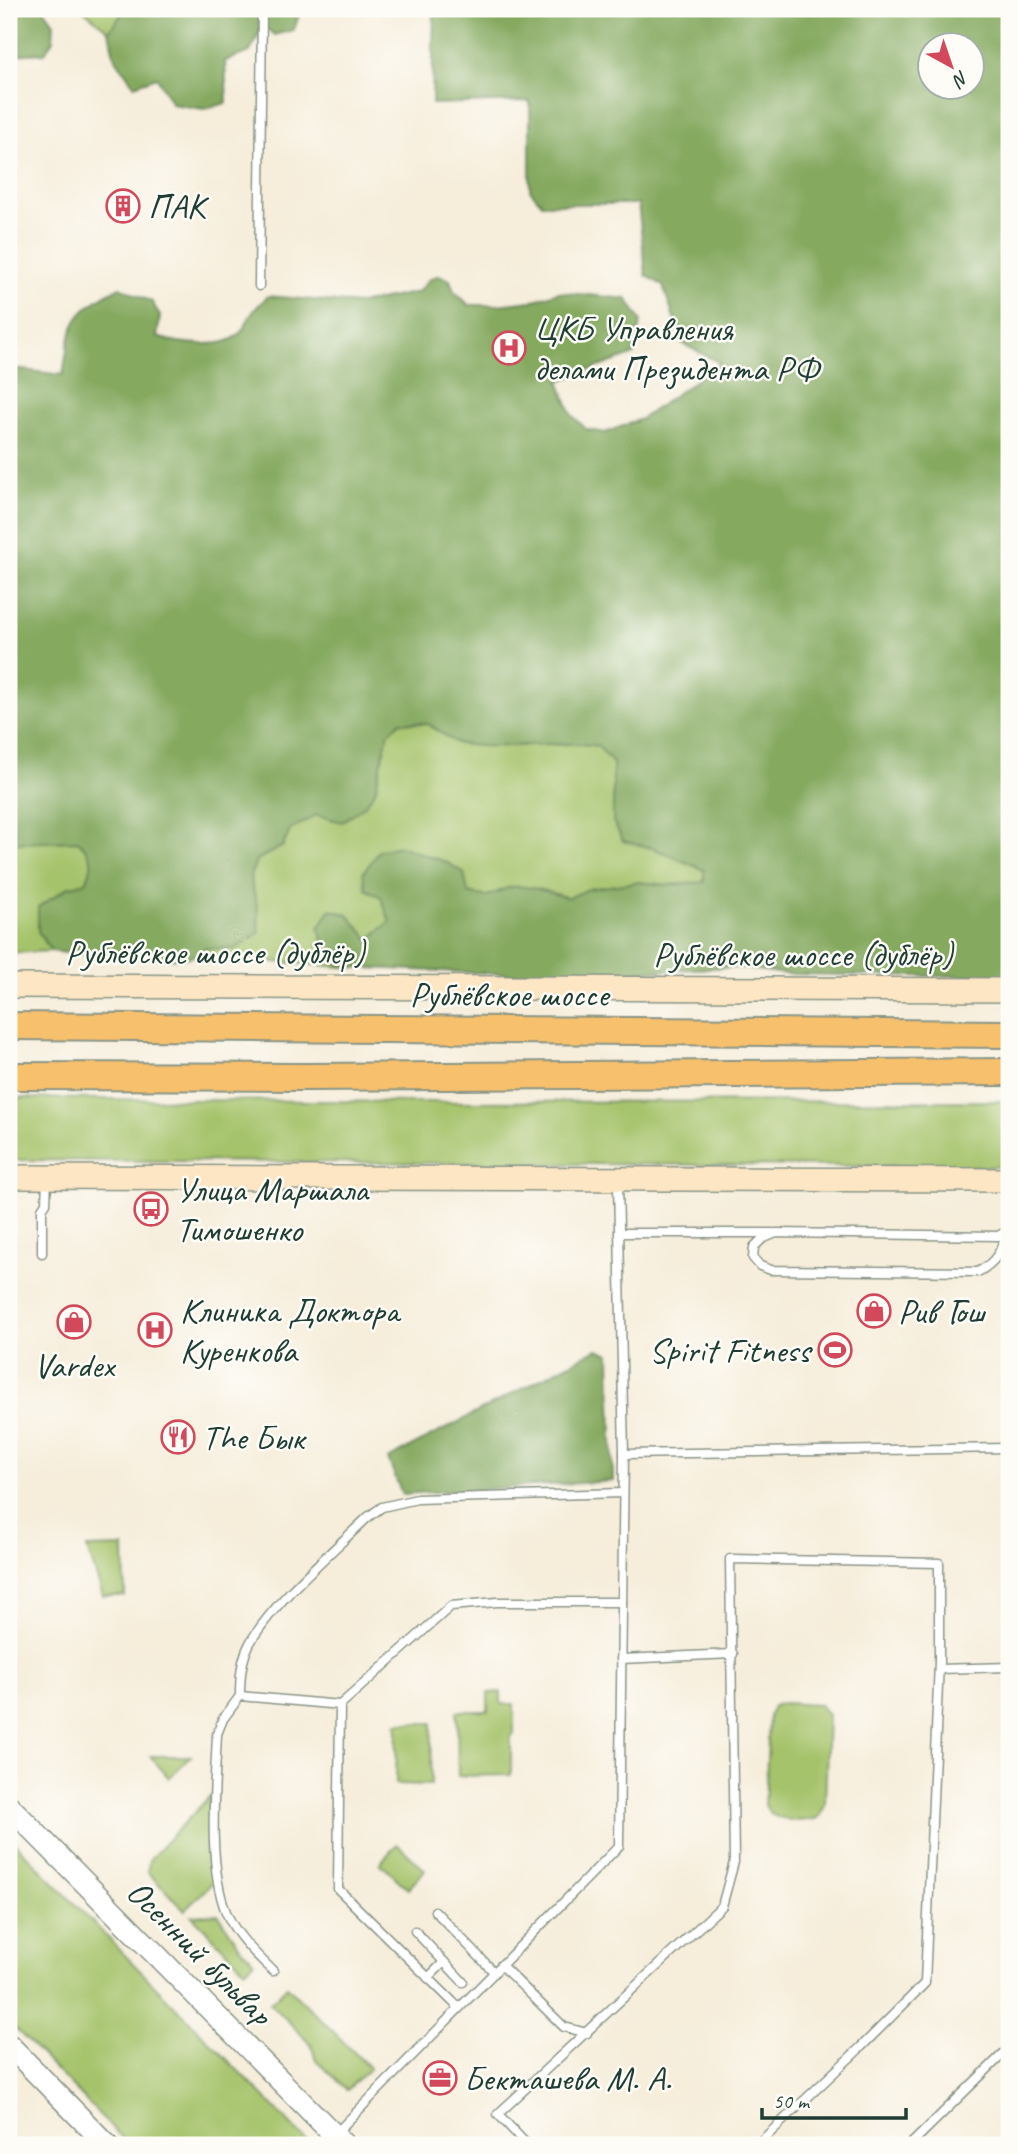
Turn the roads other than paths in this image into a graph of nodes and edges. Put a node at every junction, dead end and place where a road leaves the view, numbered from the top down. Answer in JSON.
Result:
{"nodes":[{"id":1,"x":262,"y":9,"type":"edge"},
{"id":2,"x":259,"y":286,"type":"dead end"},
{"id":3,"x":9,"y":986,"type":"edge"},
{"id":4,"x":1009,"y":990,"type":"edge"},
{"id":5,"x":9,"y":1026,"type":"edge"},
{"id":6,"x":1009,"y":1034,"type":"edge"},
{"id":7,"x":1009,"y":1072,"type":"edge"},
{"id":8,"x":9,"y":1076,"type":"edge"},
{"id":9,"x":9,"y":1177,"type":"edge"},
{"id":10,"x":47,"y":1177,"type":"junction"},
{"id":11,"x":618,"y":1180,"type":"junction"},
{"id":12,"x":1009,"y":1180,"type":"edge"},
{"id":13,"x":1008,"y":1228,"type":"edge"},
{"id":14,"x":619,"y":1233,"type":"junction"},
{"id":15,"x":776,"y":1233,"type":"junction"},
{"id":16,"x":42,"y":1253,"type":"dead end"},
{"id":17,"x":1009,"y":1448,"type":"edge"},
{"id":18,"x":624,"y":1454,"type":"junction"},
{"id":19,"x":623,"y":1493,"type":"junction"},
{"id":20,"x":622,"y":1602,"type":"junction"},
{"id":21,"x":733,"y":1654,"type":"junction"},
{"id":22,"x":621,"y":1659,"type":"junction"},
{"id":23,"x":1009,"y":1667,"type":"edge"},
{"id":24,"x":939,"y":1669,"type":"junction"},
{"id":25,"x":240,"y":1696,"type":"junction"},
{"id":26,"x":340,"y":1705,"type":"junction"},
{"id":27,"x":9,"y":1806,"type":"edge"},
{"id":28,"x":435,"y":1911,"type":"dead end"},
{"id":29,"x":415,"y":1931,"type":"dead end"},
{"id":30,"x":444,"y":1962,"type":"junction"},
{"id":31,"x":502,"y":1965,"type":"junction"},
{"id":32,"x":273,"y":1971,"type":"dead end"},
{"id":33,"x":494,"y":1972,"type":"junction"},
{"id":34,"x":428,"y":1978,"type":"junction"},
{"id":35,"x":463,"y":1982,"type":"dead end"},
{"id":36,"x":459,"y":2008,"type":"junction"},
{"id":37,"x":587,"y":2033,"type":"junction"},
{"id":38,"x":9,"y":2045,"type":"edge"},
{"id":39,"x":1009,"y":2048,"type":"edge"},
{"id":40,"x":339,"y":2140,"type":"edge"},
{"id":41,"x":107,"y":2145,"type":"edge"},
{"id":42,"x":527,"y":2145,"type":"edge"},
{"id":43,"x":757,"y":2145,"type":"edge"},
{"id":44,"x":910,"y":2145,"type":"edge"}],
"edges":[{"from":1,"to":2,"type":"lane"},
{"from":3,"to":4,"type":"main road","name":"Рублёвское шоссе (дублёр)"},
{"from":5,"to":6,"type":"main road","name":"Рублёвское шоссе"},
{"from":7,"to":8,"type":"main road"},
{"from":9,"to":10,"type":"main road"},
{"from":10,"to":11,"type":"main road"},
{"from":10,"to":16,"type":"lane"},
{"from":11,"to":12,"type":"main road"},
{"from":11,"to":14,"type":"lane"},
{"from":13,"to":15,"type":"lane"},
{"from":13,"to":15,"type":"lane"},
{"from":14,"to":15,"type":"lane"},
{"from":14,"to":18,"type":"lane"},
{"from":17,"to":18,"type":"lane"},
{"from":18,"to":19,"type":"lane"},
{"from":19,"to":20,"type":"lane"},
{"from":19,"to":25,"type":"lane"},
{"from":20,"to":22,"type":"lane"},
{"from":20,"to":26,"type":"lane"},
{"from":21,"to":22,"type":"lane"},
{"from":21,"to":24,"type":"lane"},
{"from":21,"to":37,"type":"lane"},
{"from":22,"to":31,"type":"lane"},
{"from":23,"to":24,"type":"lane"},
{"from":24,"to":43,"type":"lane"},
{"from":25,"to":26,"type":"lane"},
{"from":25,"to":32,"type":"lane"},
{"from":26,"to":34,"type":"lane"},
{"from":27,"to":40,"type":"street","name":"Осенний бульвар"},
{"from":28,"to":33,"type":"lane"},
{"from":29,"to":30,"type":"lane"},
{"from":30,"to":34,"type":"lane"},
{"from":30,"to":35,"type":"lane"},
{"from":31,"to":33,"type":"lane"},
{"from":31,"to":37,"type":"lane"},
{"from":33,"to":36,"type":"lane"},
{"from":34,"to":36,"type":"lane"},
{"from":36,"to":40,"type":"lane"},
{"from":37,"to":42,"type":"lane"},
{"from":38,"to":41,"type":"street"},
{"from":39,"to":44,"type":"lane"}]}
